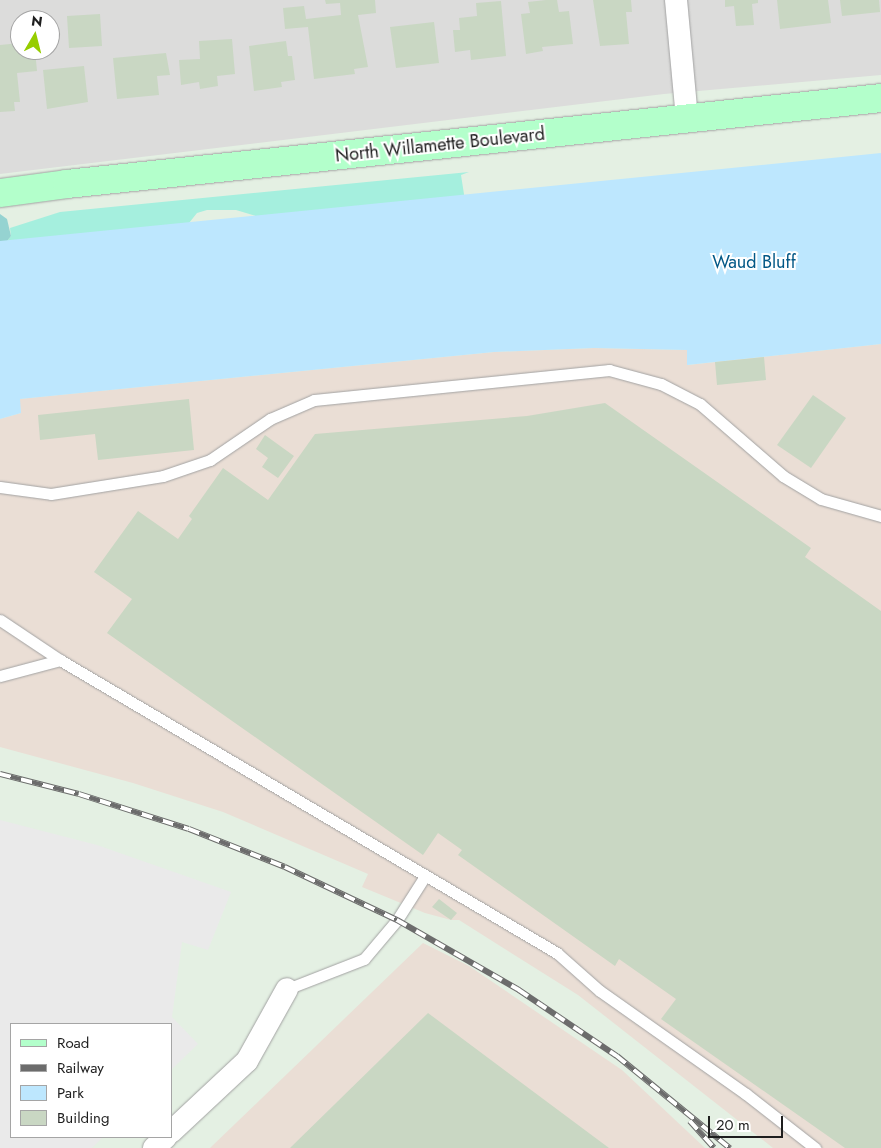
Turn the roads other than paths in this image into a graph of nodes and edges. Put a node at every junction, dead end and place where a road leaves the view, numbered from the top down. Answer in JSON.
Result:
{"nodes":[{"id":1,"x":676,"y":0,"type":"edge"},
{"id":2,"x":881,"y":98,"type":"edge"},
{"id":3,"x":687,"y":118,"type":"junction"},
{"id":4,"x":0,"y":193,"type":"edge"},
{"id":5,"x":0,"y":488,"type":"edge"},
{"id":6,"x":881,"y":516,"type":"edge"},
{"id":7,"x":0,"y":620,"type":"edge"},
{"id":8,"x":60,"y":660,"type":"junction"},
{"id":9,"x":0,"y":676,"type":"edge"},
{"id":10,"x":425,"y":876,"type":"junction"},
{"id":11,"x":288,"y":989,"type":"joint"},
{"id":12,"x":172,"y":1131,"type":"edge"},
{"id":13,"x":165,"y":1138,"type":"edge"},
{"id":14,"x":154,"y":1148,"type":"edge"},
{"id":15,"x":815,"y":1148,"type":"edge"}],
"edges":[{"from":1,"to":3,"type":"street"},
{"from":2,"to":3,"type":"main road","name":"North Willamette Boulevard"},
{"from":3,"to":4,"type":"main road","name":"North Willamette Boulevard"},
{"from":5,"to":6,"type":"lane"},
{"from":7,"to":8,"type":"lane"},
{"from":8,"to":9,"type":"lane"},
{"from":8,"to":10,"type":"lane"},
{"from":10,"to":11,"type":"lane"},
{"from":10,"to":15,"type":"lane"},
{"from":11,"to":12,"type":"street"},
{"from":13,"to":14,"type":"street"}]}
